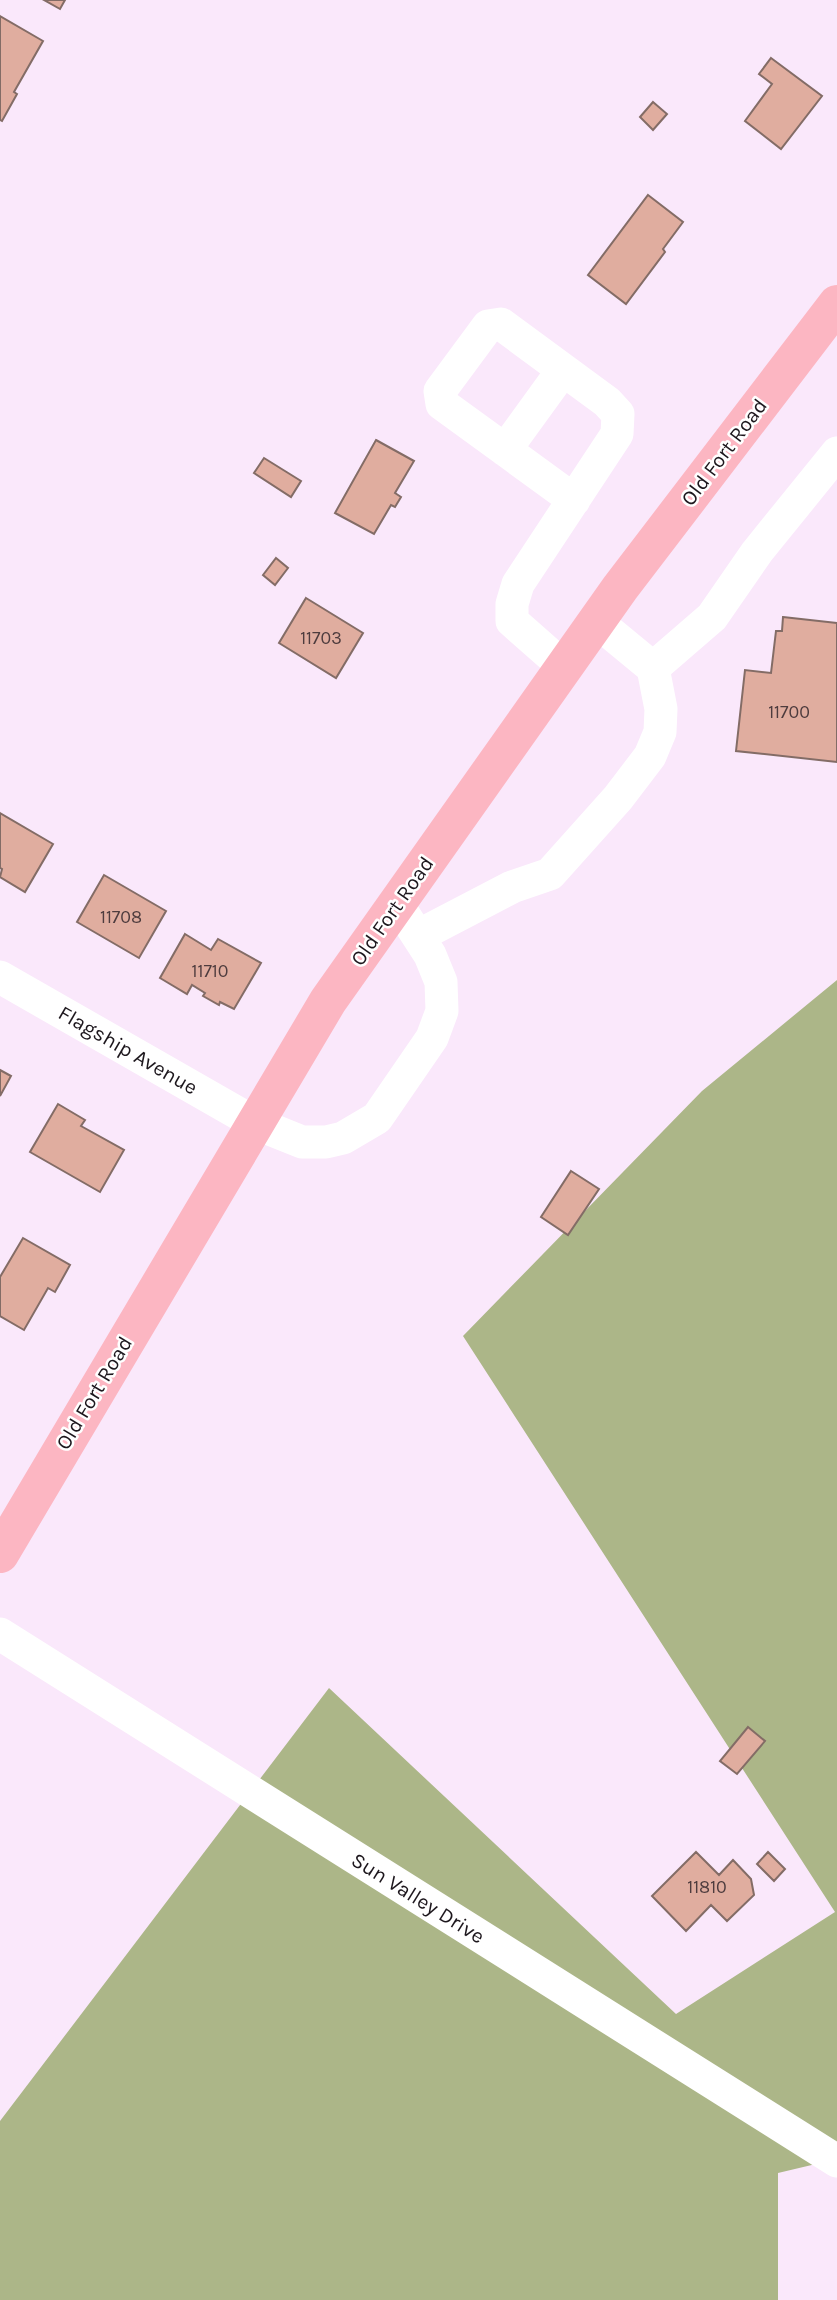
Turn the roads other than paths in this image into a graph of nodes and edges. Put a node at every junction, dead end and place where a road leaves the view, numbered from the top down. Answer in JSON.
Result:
{"nodes":[{"id":1,"x":837,"y":304,"type":"edge"},
{"id":2,"x":563,"y":370,"type":"junction"},
{"id":3,"x":505,"y":450,"type":"junction"},
{"id":4,"x":837,"y":453,"type":"edge"},
{"id":5,"x":574,"y":500,"type":"junction"},
{"id":6,"x":596,"y":621,"type":"junction"},
{"id":7,"x":563,"y":666,"type":"junction"},
{"id":8,"x":653,"y":668,"type":"junction"},
{"id":9,"x":397,"y":904,"type":"junction"},
{"id":10,"x":418,"y":936,"type":"junction"},
{"id":11,"x":0,"y":977,"type":"edge"},
{"id":12,"x":255,"y":1124,"type":"junction"},
{"id":13,"x":0,"y":1554,"type":"edge"},
{"id":14,"x":0,"y":1634,"type":"edge"},
{"id":15,"x":837,"y":2161,"type":"edge"}],
"edges":[{"from":1,"to":6,"type":"main road","name":"Old Fort Road"},
{"from":2,"to":3,"type":"street"},
{"from":2,"to":3,"type":"street"},
{"from":2,"to":5,"type":"street"},
{"from":3,"to":5,"type":"street"},
{"from":4,"to":8,"type":"street"},
{"from":5,"to":7,"type":"street"},
{"from":6,"to":7,"type":"main road","name":"Old Fort Road"},
{"from":6,"to":8,"type":"street"},
{"from":7,"to":9,"type":"main road","name":"Old Fort Road"},
{"from":8,"to":10,"type":"street"},
{"from":9,"to":10,"type":"street","name":"Flagship Avenue"},
{"from":9,"to":12,"type":"main road","name":"Old Fort Road"},
{"from":10,"to":12,"type":"street","name":"Flagship Avenue"},
{"from":11,"to":12,"type":"street","name":"Flagship Avenue"},
{"from":12,"to":13,"type":"main road","name":"Old Fort Road"},
{"from":14,"to":15,"type":"street","name":"Sun Valley Drive"}]}
